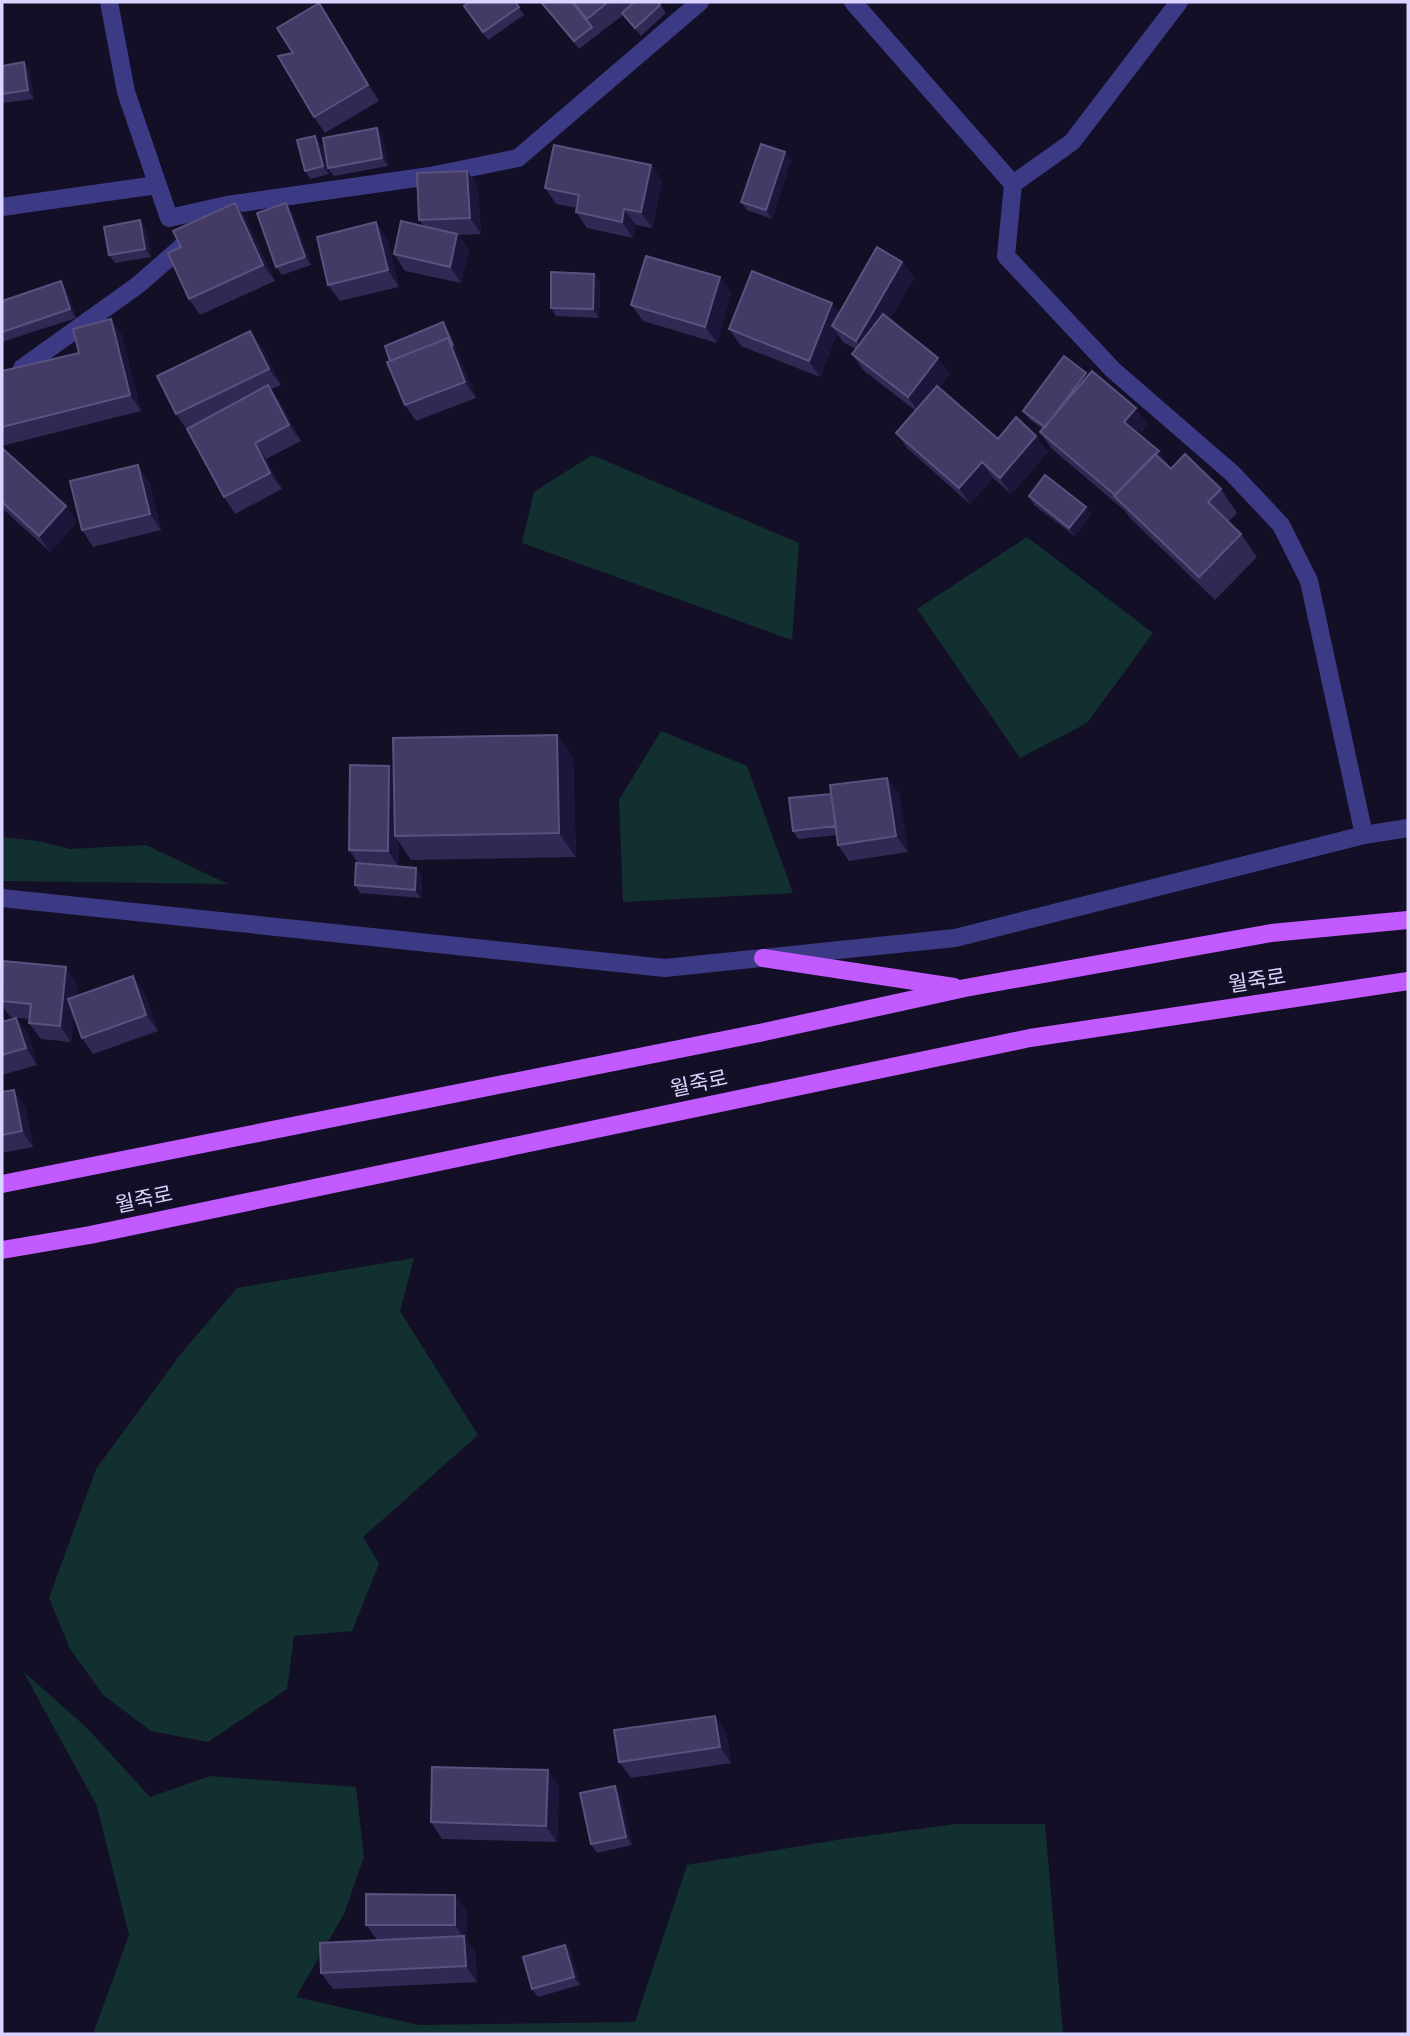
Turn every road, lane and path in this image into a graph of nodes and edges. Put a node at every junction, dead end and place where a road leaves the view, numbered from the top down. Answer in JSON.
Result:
{"nodes":[{"id":1,"x":109,"y":2,"type":"edge"},
{"id":2,"x":700,"y":2,"type":"edge"},
{"id":3,"x":853,"y":2,"type":"edge"},
{"id":4,"x":1179,"y":2,"type":"edge"},
{"id":5,"x":1013,"y":184,"type":"junction"},
{"id":6,"x":158,"y":185,"type":"junction"},
{"id":7,"x":227,"y":205,"type":"junction"},
{"id":8,"x":2,"y":207,"type":"edge"},
{"id":9,"x":22,"y":368,"type":"edge"},
{"id":10,"x":1408,"y":828,"type":"edge"},
{"id":11,"x":1364,"y":835,"type":"junction"},
{"id":12,"x":2,"y":898,"type":"edge"},
{"id":13,"x":1408,"y":920,"type":"edge"},
{"id":14,"x":763,"y":958,"type":"junction"},
{"id":15,"x":1408,"y":981,"type":"edge"},
{"id":16,"x":965,"y":988,"type":"junction"},
{"id":17,"x":2,"y":1184,"type":"edge"},
{"id":18,"x":2,"y":1250,"type":"edge"}],
"edges":[{"from":1,"to":6,"type":"street"},
{"from":2,"to":7,"type":"street"},
{"from":3,"to":5,"type":"street"},
{"from":4,"to":5,"type":"street"},
{"from":5,"to":11,"type":"street"},
{"from":6,"to":7,"type":"street"},
{"from":6,"to":8,"type":"street"},
{"from":7,"to":9,"type":"street"},
{"from":10,"to":11,"type":"street"},
{"from":11,"to":14,"type":"street"},
{"from":12,"to":14,"type":"street"},
{"from":13,"to":16,"type":"main road","name":"월죽로"},
{"from":14,"to":16,"type":"main road"},
{"from":15,"to":18,"type":"main road","name":"월죽로"},
{"from":16,"to":17,"type":"main road","name":"월죽로"}]}
